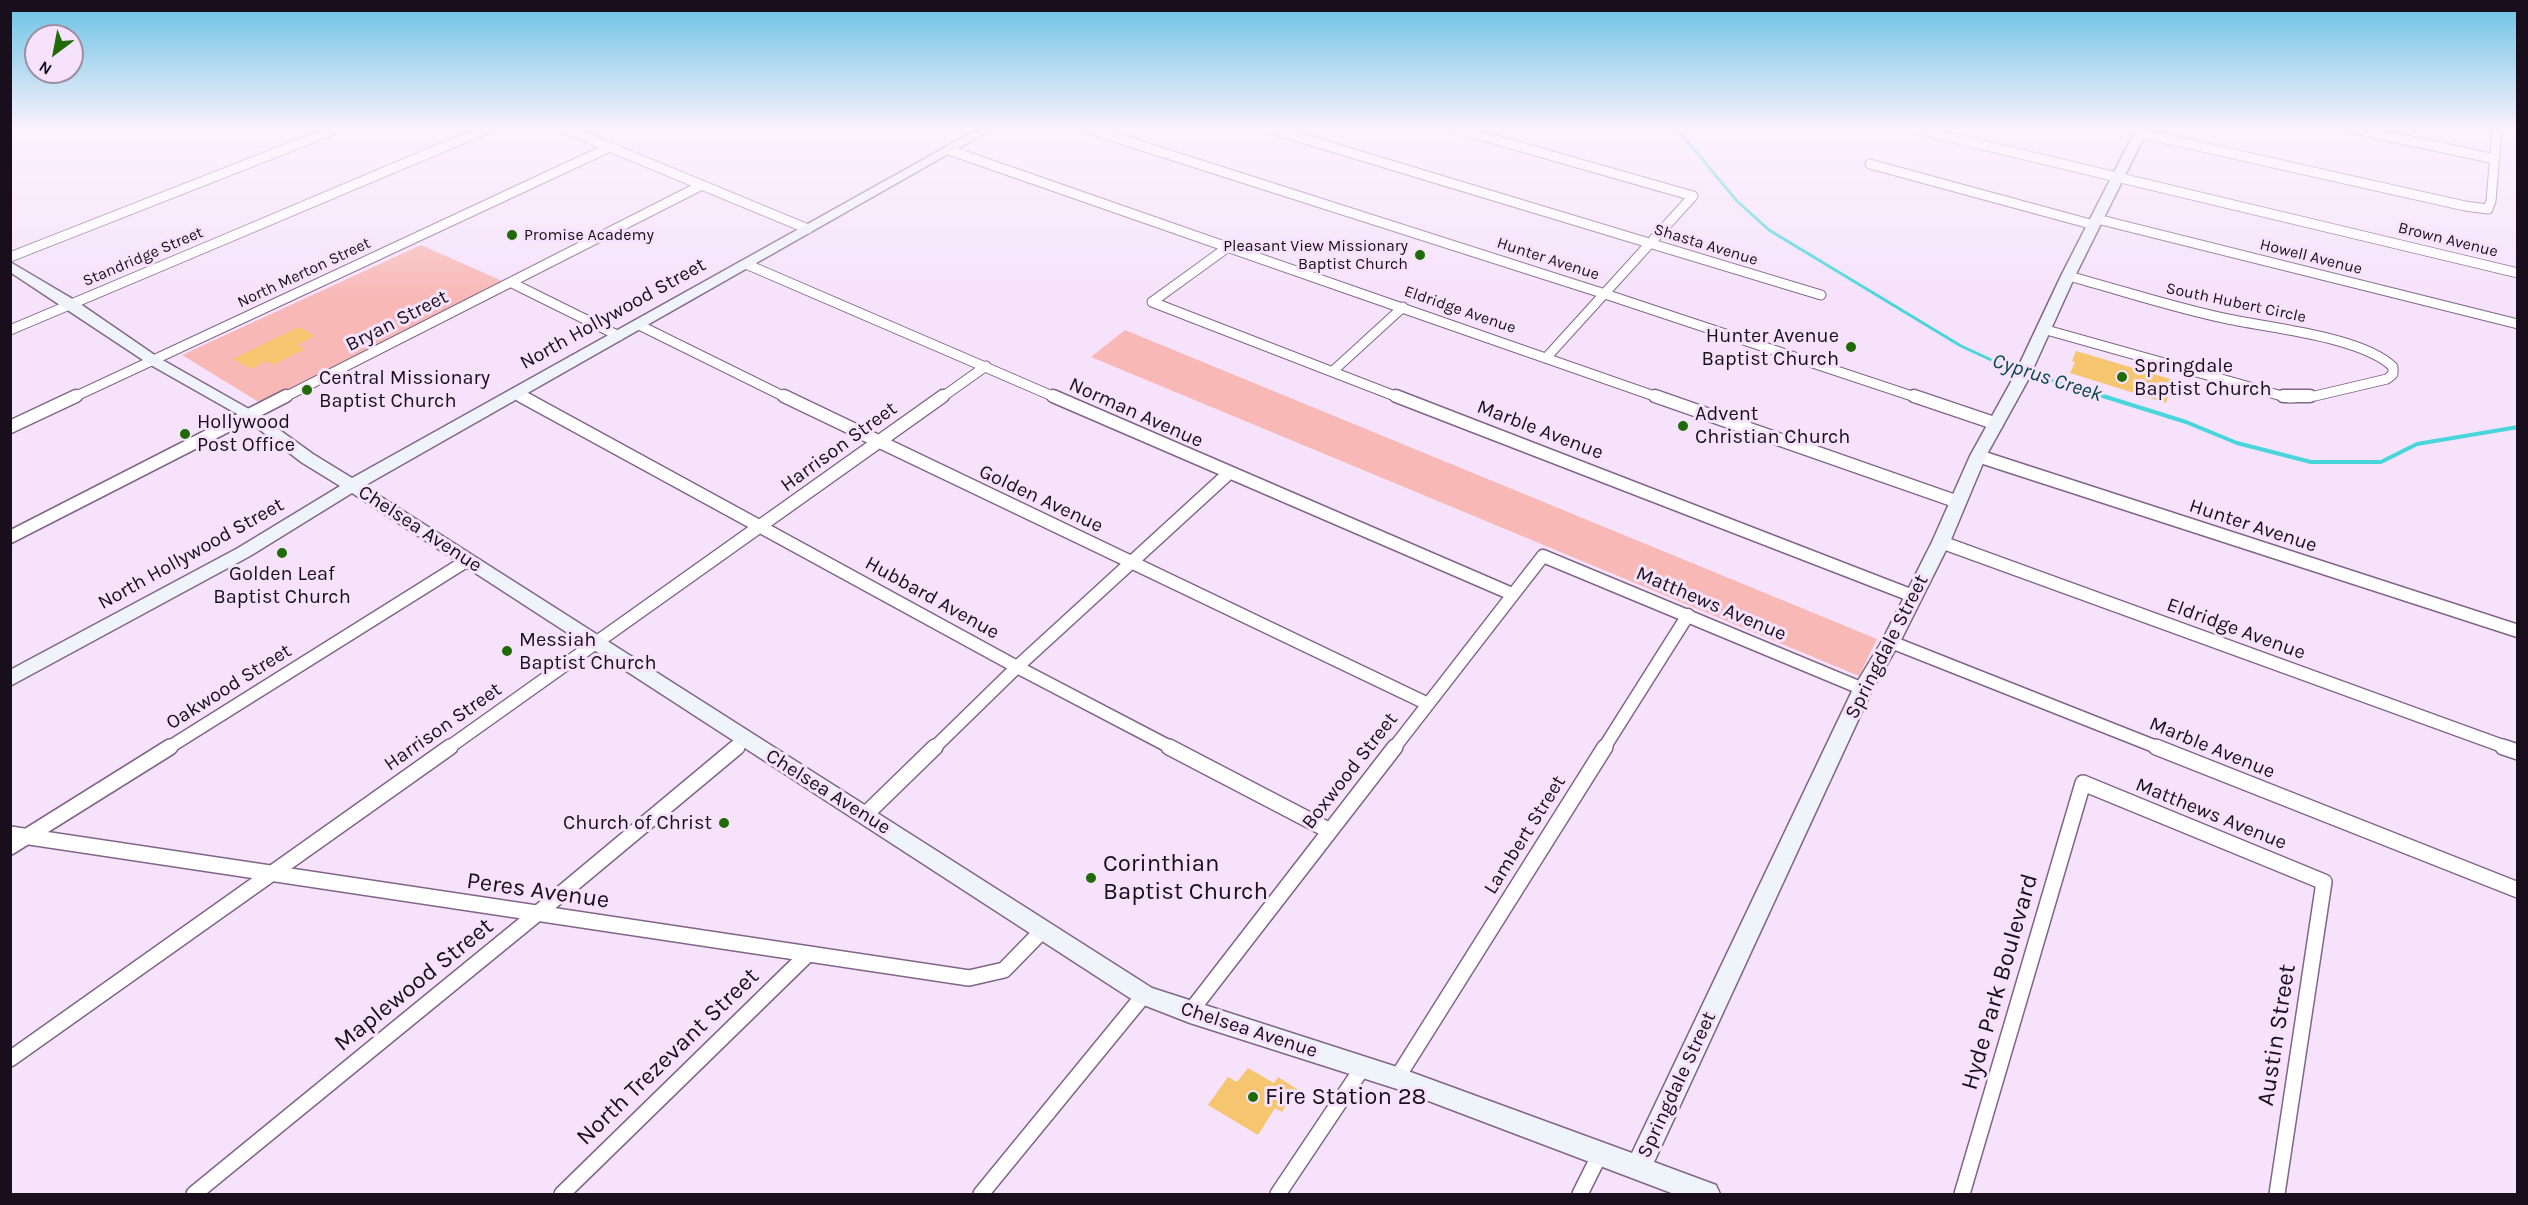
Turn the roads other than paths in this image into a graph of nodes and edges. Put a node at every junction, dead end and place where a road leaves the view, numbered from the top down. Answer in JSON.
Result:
{"nodes":[{"id":1,"x":194,"y":185,"type":"edge"},
{"id":2,"x":353,"y":185,"type":"edge"},
{"id":3,"x":529,"y":185,"type":"edge"},
{"id":4,"x":702,"y":185,"type":"joint"},
{"id":5,"x":886,"y":185,"type":"edge"},
{"id":6,"x":1050,"y":185,"type":"edge"},
{"id":7,"x":1265,"y":185,"type":"edge"},
{"id":8,"x":1458,"y":185,"type":"edge"},
{"id":9,"x":1655,"y":185,"type":"edge"},
{"id":10,"x":1953,"y":185,"type":"edge"},
{"id":11,"x":2114,"y":185,"type":"edge"},
{"id":12,"x":2157,"y":185,"type":"edge"},
{"id":13,"x":2375,"y":185,"type":"edge"},
{"id":14,"x":2493,"y":185,"type":"edge"},
{"id":15,"x":2096,"y":222,"type":"junction"},
{"id":16,"x":808,"y":229,"type":"junction"},
{"id":17,"x":1652,"y":244,"type":"junction"},
{"id":18,"x":1228,"y":247,"type":"junction"},
{"id":19,"x":10,"y":258,"type":"edge"},
{"id":20,"x":746,"y":264,"type":"junction"},
{"id":21,"x":10,"y":266,"type":"edge"},
{"id":22,"x":2517,"y":273,"type":"edge"},
{"id":23,"x":2068,"y":276,"type":"junction"},
{"id":24,"x":512,"y":283,"type":"junction"},
{"id":25,"x":1605,"y":294,"type":"junction"},
{"id":26,"x":1821,"y":295,"type":"dead end"},
{"id":27,"x":71,"y":304,"type":"junction"},
{"id":28,"x":1403,"y":307,"type":"junction"},
{"id":29,"x":2517,"y":324,"type":"edge"},
{"id":30,"x":639,"y":325,"type":"junction"},
{"id":31,"x":2043,"y":329,"type":"junction"},
{"id":32,"x":10,"y":330,"type":"edge"},
{"id":33,"x":619,"y":336,"type":"junction"},
{"id":34,"x":1546,"y":358,"type":"junction"},
{"id":35,"x":154,"y":361,"type":"junction"},
{"id":36,"x":986,"y":366,"type":"junction"},
{"id":37,"x":1333,"y":371,"type":"junction"},
{"id":38,"x":517,"y":394,"type":"junction"},
{"id":39,"x":251,"y":416,"type":"junction"},
{"id":40,"x":1997,"y":424,"type":"junction"},
{"id":41,"x":10,"y":427,"type":"edge"},
{"id":42,"x":878,"y":442,"type":"junction"},
{"id":43,"x":1978,"y":456,"type":"junction"},
{"id":44,"x":1228,"y":473,"type":"junction"},
{"id":45,"x":354,"y":487,"type":"junction"},
{"id":46,"x":1959,"y":502,"type":"junction"},
{"id":47,"x":762,"y":527,"type":"junction"},
{"id":48,"x":10,"y":537,"type":"edge"},
{"id":49,"x":1941,"y":542,"type":"junction"},
{"id":50,"x":1543,"y":556,"type":"joint"},
{"id":51,"x":468,"y":560,"type":"junction"},
{"id":52,"x":1131,"y":561,"type":"junction"},
{"id":53,"x":1512,"y":594,"type":"junction"},
{"id":54,"x":1913,"y":596,"type":"junction"},
{"id":55,"x":1688,"y":615,"type":"junction"},
{"id":56,"x":2517,"y":631,"type":"edge"},
{"id":57,"x":1891,"y":642,"type":"junction"},
{"id":58,"x":597,"y":643,"type":"junction"},
{"id":59,"x":1017,"y":667,"type":"junction"},
{"id":60,"x":10,"y":679,"type":"edge"},
{"id":61,"x":1863,"y":689,"type":"junction"},
{"id":62,"x":1428,"y":704,"type":"junction"},
{"id":63,"x":746,"y":740,"type":"junction"},
{"id":64,"x":2517,"y":752,"type":"edge"},
{"id":65,"x":2083,"y":783,"type":"joint"},
{"id":66,"x":865,"y":815,"type":"junction"},
{"id":67,"x":1330,"y":831,"type":"junction"},
{"id":68,"x":10,"y":834,"type":"edge"},
{"id":69,"x":27,"y":837,"type":"junction"},
{"id":70,"x":10,"y":847,"type":"edge"},
{"id":71,"x":268,"y":874,"type":"junction"},
{"id":72,"x":2324,"y":882,"type":"joint"},
{"id":73,"x":2517,"y":890,"type":"edge"},
{"id":74,"x":538,"y":913,"type":"junction"},
{"id":75,"x":1043,"y":930,"type":"junction"},
{"id":76,"x":808,"y":954,"type":"junction"},
{"id":77,"x":1144,"y":995,"type":"junction"},
{"id":78,"x":1190,"y":1012,"type":"junction"},
{"id":79,"x":10,"y":1059,"type":"edge"},
{"id":80,"x":1363,"y":1067,"type":"junction"},
{"id":81,"x":1397,"y":1078,"type":"junction"},
{"id":82,"x":1600,"y":1154,"type":"junction"},
{"id":83,"x":1638,"y":1168,"type":"junction"},
{"id":84,"x":194,"y":1194,"type":"edge"},
{"id":85,"x":562,"y":1194,"type":"edge"},
{"id":86,"x":981,"y":1194,"type":"edge"},
{"id":87,"x":1278,"y":1194,"type":"edge"},
{"id":88,"x":1580,"y":1194,"type":"edge"},
{"id":89,"x":1707,"y":1194,"type":"edge"},
{"id":90,"x":1962,"y":1194,"type":"edge"},
{"id":91,"x":2277,"y":1194,"type":"edge"}],
"edges":[{"from":1,"to":19,"type":"street"},
{"from":2,"to":27,"type":"street","name":"Standridge Street"},
{"from":3,"to":35,"type":"street","name":"North Merton Street"},
{"from":4,"to":16,"type":"street"},
{"from":4,"to":24,"type":"street","name":"Bryan Street"},
{"from":5,"to":16,"type":"main road","name":"North Hollywood Street"},
{"from":6,"to":18,"type":"street","name":"Eldridge Avenue"},
{"from":7,"to":25,"type":"street","name":"Hunter Avenue"},
{"from":8,"to":17,"type":"street","name":"Shasta Avenue"},
{"from":9,"to":17,"type":"street"},
{"from":10,"to":15,"type":"street","name":"Howell Avenue"},
{"from":11,"to":15,"type":"main road","name":"Springdale Street"},
{"from":12,"to":22,"type":"street","name":"Brown Avenue"},
{"from":13,"to":14,"type":"street"},
{"from":15,"to":23,"type":"main road","name":"Springdale Street"},
{"from":15,"to":29,"type":"street","name":"Howell Avenue"},
{"from":16,"to":20,"type":"main road","name":"North Hollywood Street"},
{"from":17,"to":25,"type":"street"},
{"from":17,"to":26,"type":"street","name":"Shasta Avenue"},
{"from":18,"to":28,"type":"street","name":"Eldridge Avenue"},
{"from":18,"to":37,"type":"street","name":"Marble Avenue"},
{"from":20,"to":30,"type":"main road","name":"North Hollywood Street"},
{"from":20,"to":36,"type":"street","name":"Norman Avenue"},
{"from":21,"to":27,"type":"main road","name":"Chelsea Avenue"},
{"from":23,"to":31,"type":"main road","name":"Springdale Street"},
{"from":23,"to":31,"type":"street","name":"South Hubert Circle"},
{"from":24,"to":33,"type":"street"},
{"from":24,"to":39,"type":"street","name":"Bryan Street"},
{"from":25,"to":34,"type":"street"},
{"from":25,"to":40,"type":"street","name":"Hunter Avenue"},
{"from":27,"to":32,"type":"street","name":"Standridge Street"},
{"from":27,"to":35,"type":"main road","name":"Chelsea Avenue"},
{"from":28,"to":34,"type":"street","name":"Eldridge Avenue"},
{"from":28,"to":37,"type":"street"},
{"from":30,"to":33,"type":"main road","name":"North Hollywood Street"},
{"from":30,"to":42,"type":"street","name":"Golden Avenue"},
{"from":31,"to":40,"type":"main road","name":"Springdale Street"},
{"from":33,"to":38,"type":"main road","name":"North Hollywood Street"},
{"from":34,"to":46,"type":"street","name":"Eldridge Avenue"},
{"from":35,"to":39,"type":"main road","name":"Chelsea Avenue"},
{"from":35,"to":41,"type":"street","name":"North Merton Street"},
{"from":36,"to":42,"type":"street","name":"Harrison Street"},
{"from":36,"to":44,"type":"street","name":"Norman Avenue"},
{"from":37,"to":54,"type":"street","name":"Marble Avenue"},
{"from":38,"to":45,"type":"main road","name":"North Hollywood Street"},
{"from":38,"to":47,"type":"street","name":"Hubbard Avenue"},
{"from":39,"to":45,"type":"main road","name":"Chelsea Avenue"},
{"from":39,"to":48,"type":"street","name":"Bryan Street"},
{"from":40,"to":43,"type":"main road","name":"Springdale Street"},
{"from":42,"to":47,"type":"street","name":"Harrison Street"},
{"from":42,"to":52,"type":"street","name":"Golden Avenue"},
{"from":43,"to":46,"type":"main road","name":"Springdale Street"},
{"from":43,"to":56,"type":"street","name":"Hunter Avenue"},
{"from":44,"to":52,"type":"street"},
{"from":44,"to":53,"type":"street","name":"Norman Avenue"},
{"from":45,"to":51,"type":"main road","name":"Chelsea Avenue"},
{"from":45,"to":60,"type":"main road","name":"North Hollywood Street"},
{"from":46,"to":49,"type":"main road","name":"Springdale Street"},
{"from":47,"to":58,"type":"street","name":"Harrison Street"},
{"from":47,"to":59,"type":"street","name":"Hubbard Avenue"},
{"from":49,"to":54,"type":"main road","name":"Springdale Street"},
{"from":49,"to":64,"type":"street","name":"Eldridge Avenue"},
{"from":50,"to":53,"type":"street","name":"Boxwood Street"},
{"from":50,"to":55,"type":"street","name":"Matthews Avenue"},
{"from":51,"to":58,"type":"main road","name":"Chelsea Avenue"},
{"from":51,"to":69,"type":"street","name":"Oakwood Street"},
{"from":52,"to":59,"type":"street"},
{"from":52,"to":62,"type":"street","name":"Golden Avenue"},
{"from":53,"to":62,"type":"street","name":"Boxwood Street"},
{"from":54,"to":57,"type":"main road","name":"Springdale Street"},
{"from":55,"to":61,"type":"street","name":"Matthews Avenue"},
{"from":55,"to":81,"type":"street","name":"Lambert Street"},
{"from":57,"to":61,"type":"main road","name":"Springdale Street"},
{"from":57,"to":73,"type":"street","name":"Marble Avenue"},
{"from":58,"to":63,"type":"main road","name":"Chelsea Avenue"},
{"from":58,"to":71,"type":"street","name":"Harrison Street"},
{"from":59,"to":66,"type":"street"},
{"from":59,"to":67,"type":"street","name":"Hubbard Avenue"},
{"from":61,"to":83,"type":"main road","name":"Springdale Street"},
{"from":62,"to":67,"type":"street","name":"Boxwood Street"},
{"from":63,"to":66,"type":"main road","name":"Chelsea Avenue"},
{"from":63,"to":74,"type":"street","name":"Maplewood Street"},
{"from":65,"to":72,"type":"street","name":"Matthews Avenue"},
{"from":65,"to":90,"type":"street","name":"Hyde Park Boulevard"},
{"from":66,"to":75,"type":"main road","name":"Chelsea Avenue"},
{"from":67,"to":78,"type":"street","name":"Boxwood Street"},
{"from":68,"to":69,"type":"street","name":"Peres Avenue"},
{"from":69,"to":70,"type":"street","name":"Oakwood Street"},
{"from":69,"to":71,"type":"street","name":"Peres Avenue"},
{"from":71,"to":74,"type":"street","name":"Peres Avenue"},
{"from":71,"to":79,"type":"street","name":"Harrison Street"},
{"from":72,"to":91,"type":"street","name":"Austin Street"},
{"from":74,"to":76,"type":"street","name":"Peres Avenue"},
{"from":74,"to":84,"type":"street","name":"Maplewood Street"},
{"from":75,"to":76,"type":"street","name":"Peres Avenue"},
{"from":75,"to":77,"type":"main road","name":"Chelsea Avenue"},
{"from":76,"to":85,"type":"street","name":"North Trezevant Street"},
{"from":77,"to":78,"type":"main road","name":"Chelsea Avenue"},
{"from":77,"to":86,"type":"street"},
{"from":78,"to":80,"type":"main road","name":"Chelsea Avenue"},
{"from":80,"to":81,"type":"main road","name":"Chelsea Avenue"},
{"from":80,"to":87,"type":"street"},
{"from":81,"to":82,"type":"main road","name":"Chelsea Avenue"},
{"from":82,"to":83,"type":"main road","name":"Chelsea Avenue"},
{"from":82,"to":88,"type":"street"},
{"from":83,"to":89,"type":"main road","name":"Chelsea Avenue"}]}
